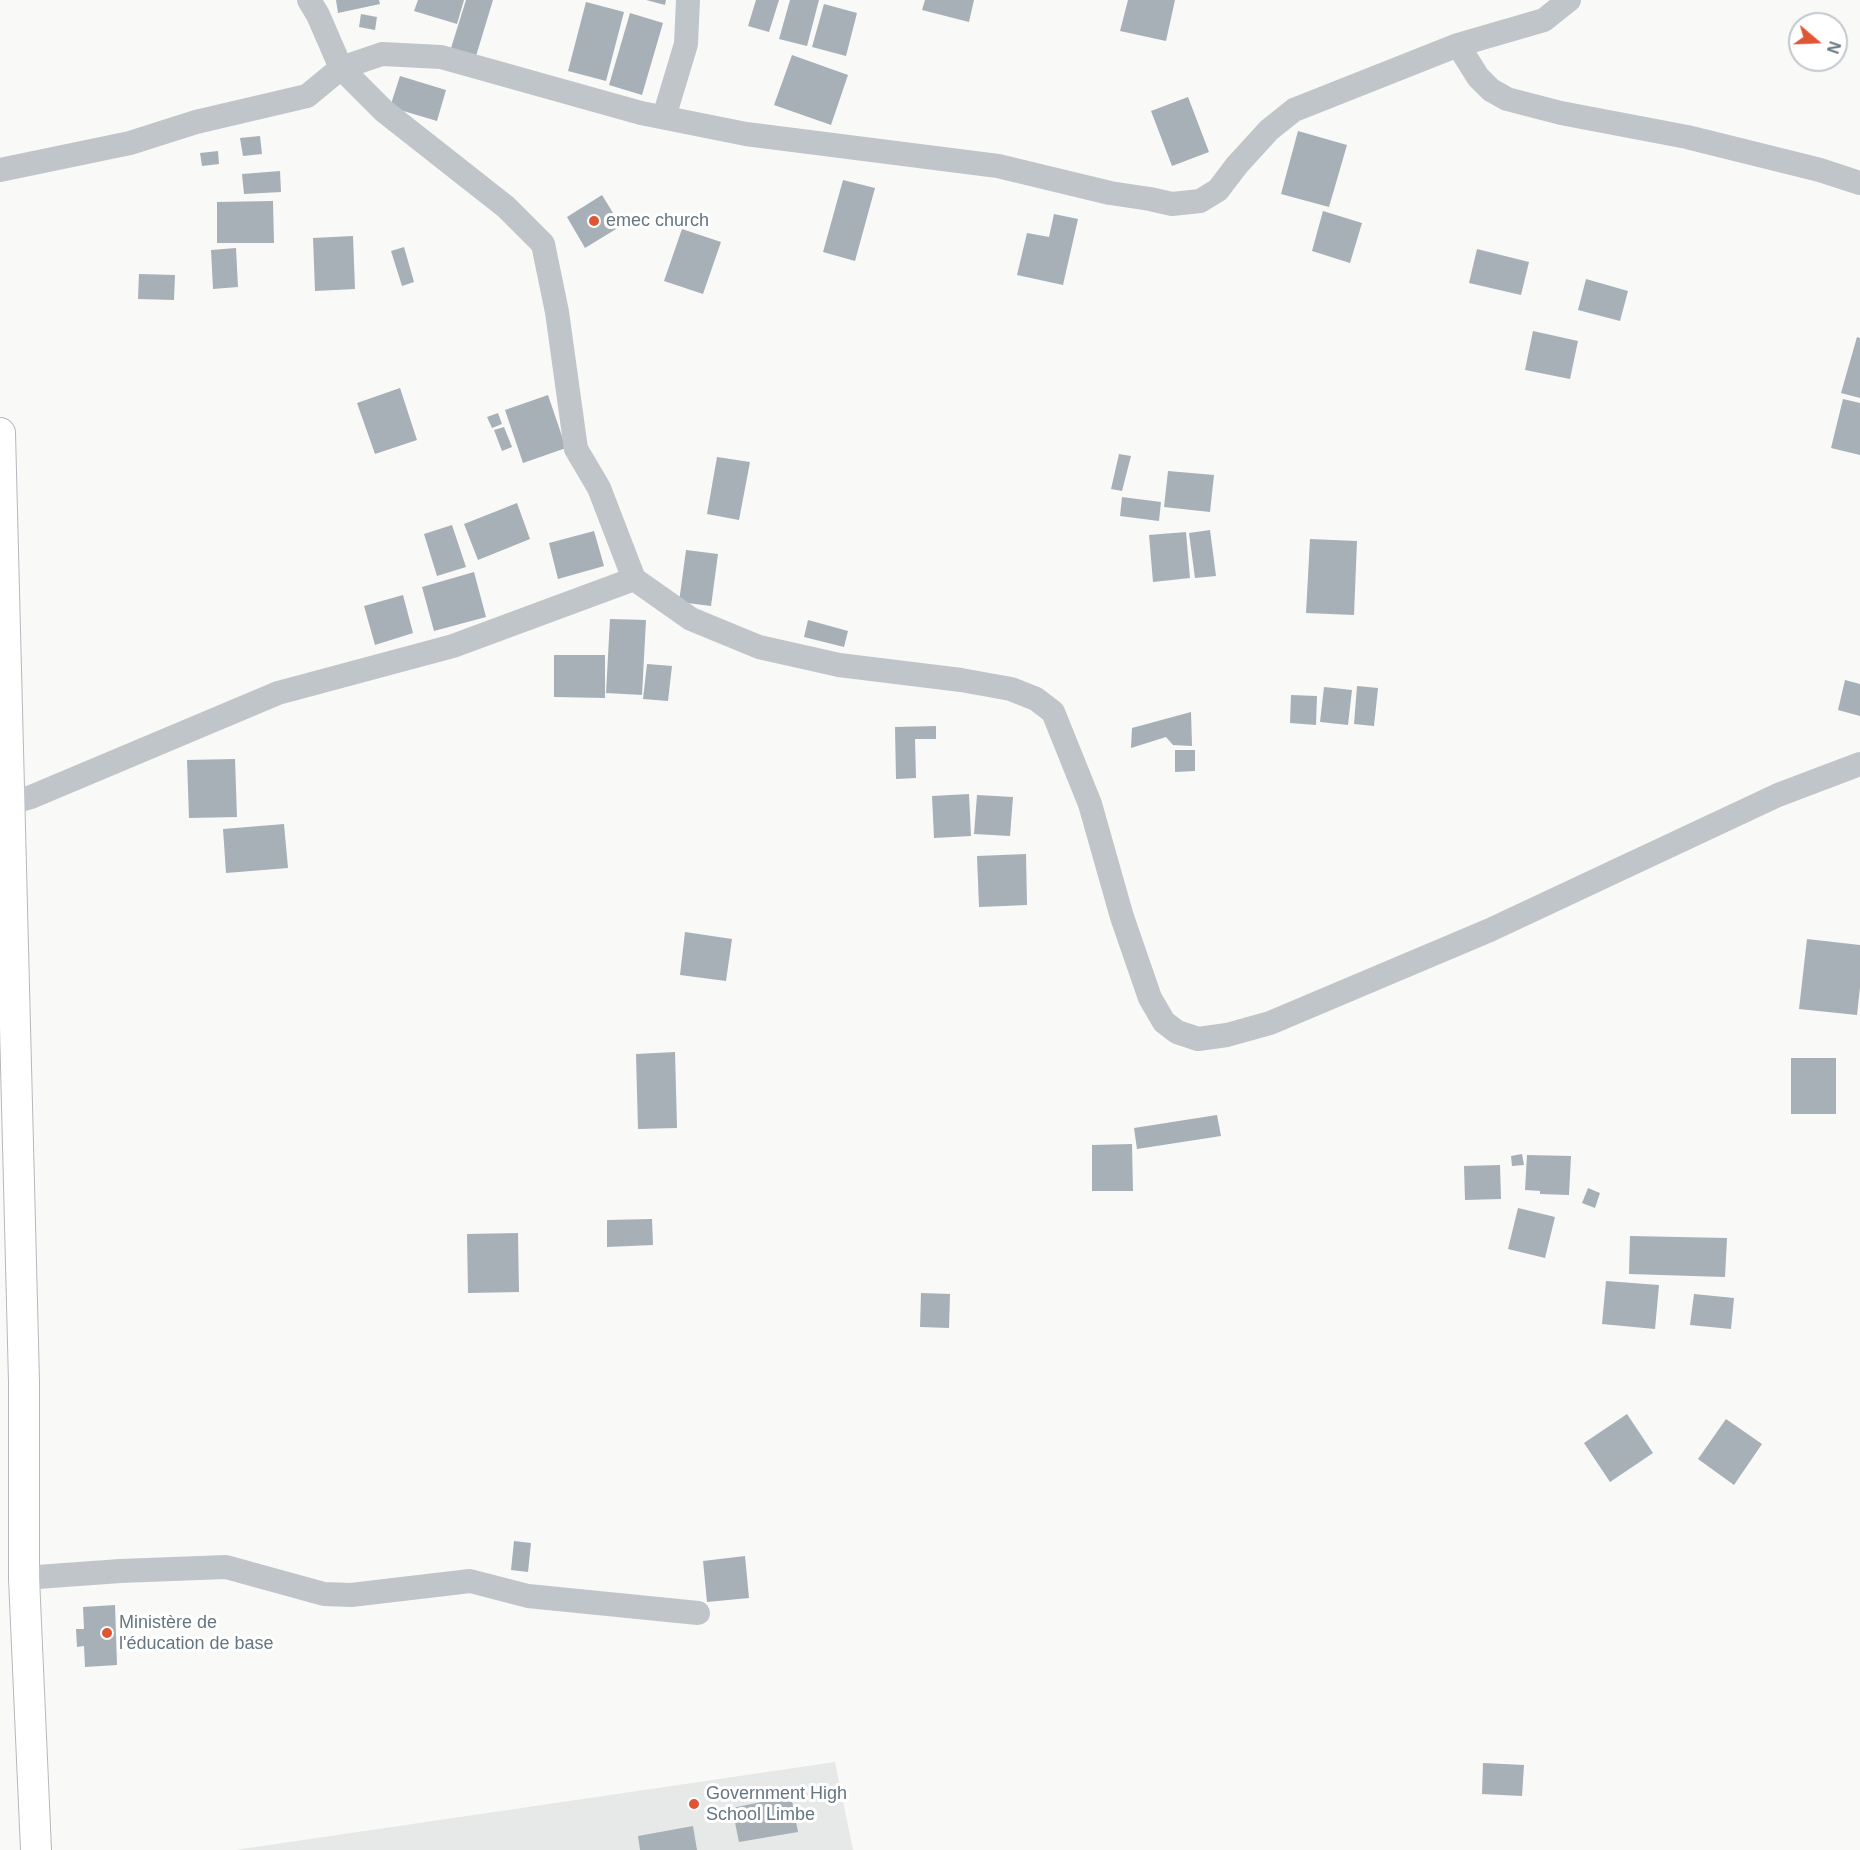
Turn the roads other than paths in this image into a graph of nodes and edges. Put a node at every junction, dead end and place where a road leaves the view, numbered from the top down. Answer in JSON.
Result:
{"nodes":[{"id":1,"x":309,"y":0,"type":"edge"},
{"id":2,"x":688,"y":0,"type":"edge"},
{"id":3,"x":1569,"y":0,"type":"edge"},
{"id":4,"x":1458,"y":45,"type":"junction"},
{"id":5,"x":341,"y":68,"type":"junction"},
{"id":6,"x":664,"y":117,"type":"junction"},
{"id":7,"x":0,"y":170,"type":"edge"},
{"id":8,"x":1860,"y":183,"type":"edge"},
{"id":9,"x":0,"y":433,"type":"edge"},
{"id":10,"x":634,"y":579,"type":"junction"},
{"id":11,"x":1860,"y":764,"type":"edge"},
{"id":12,"x":7,"y":818,"type":"edge"},
{"id":13,"x":24,"y":1578,"type":"junction"},
{"id":14,"x":698,"y":1613,"type":"dead end"},
{"id":15,"x":36,"y":1850,"type":"edge"}],
"edges":[{"from":1,"to":5,"type":"street"},
{"from":2,"to":6,"type":"street"},
{"from":3,"to":4,"type":"street"},
{"from":4,"to":6,"type":"street"},
{"from":4,"to":8,"type":"street"},
{"from":5,"to":6,"type":"street"},
{"from":5,"to":7,"type":"street"},
{"from":5,"to":10,"type":"street"},
{"from":9,"to":12,"type":"main road"},
{"from":10,"to":11,"type":"street"},
{"from":10,"to":12,"type":"street"},
{"from":12,"to":13,"type":"main road"},
{"from":13,"to":14,"type":"street"},
{"from":13,"to":15,"type":"main road"}]}
